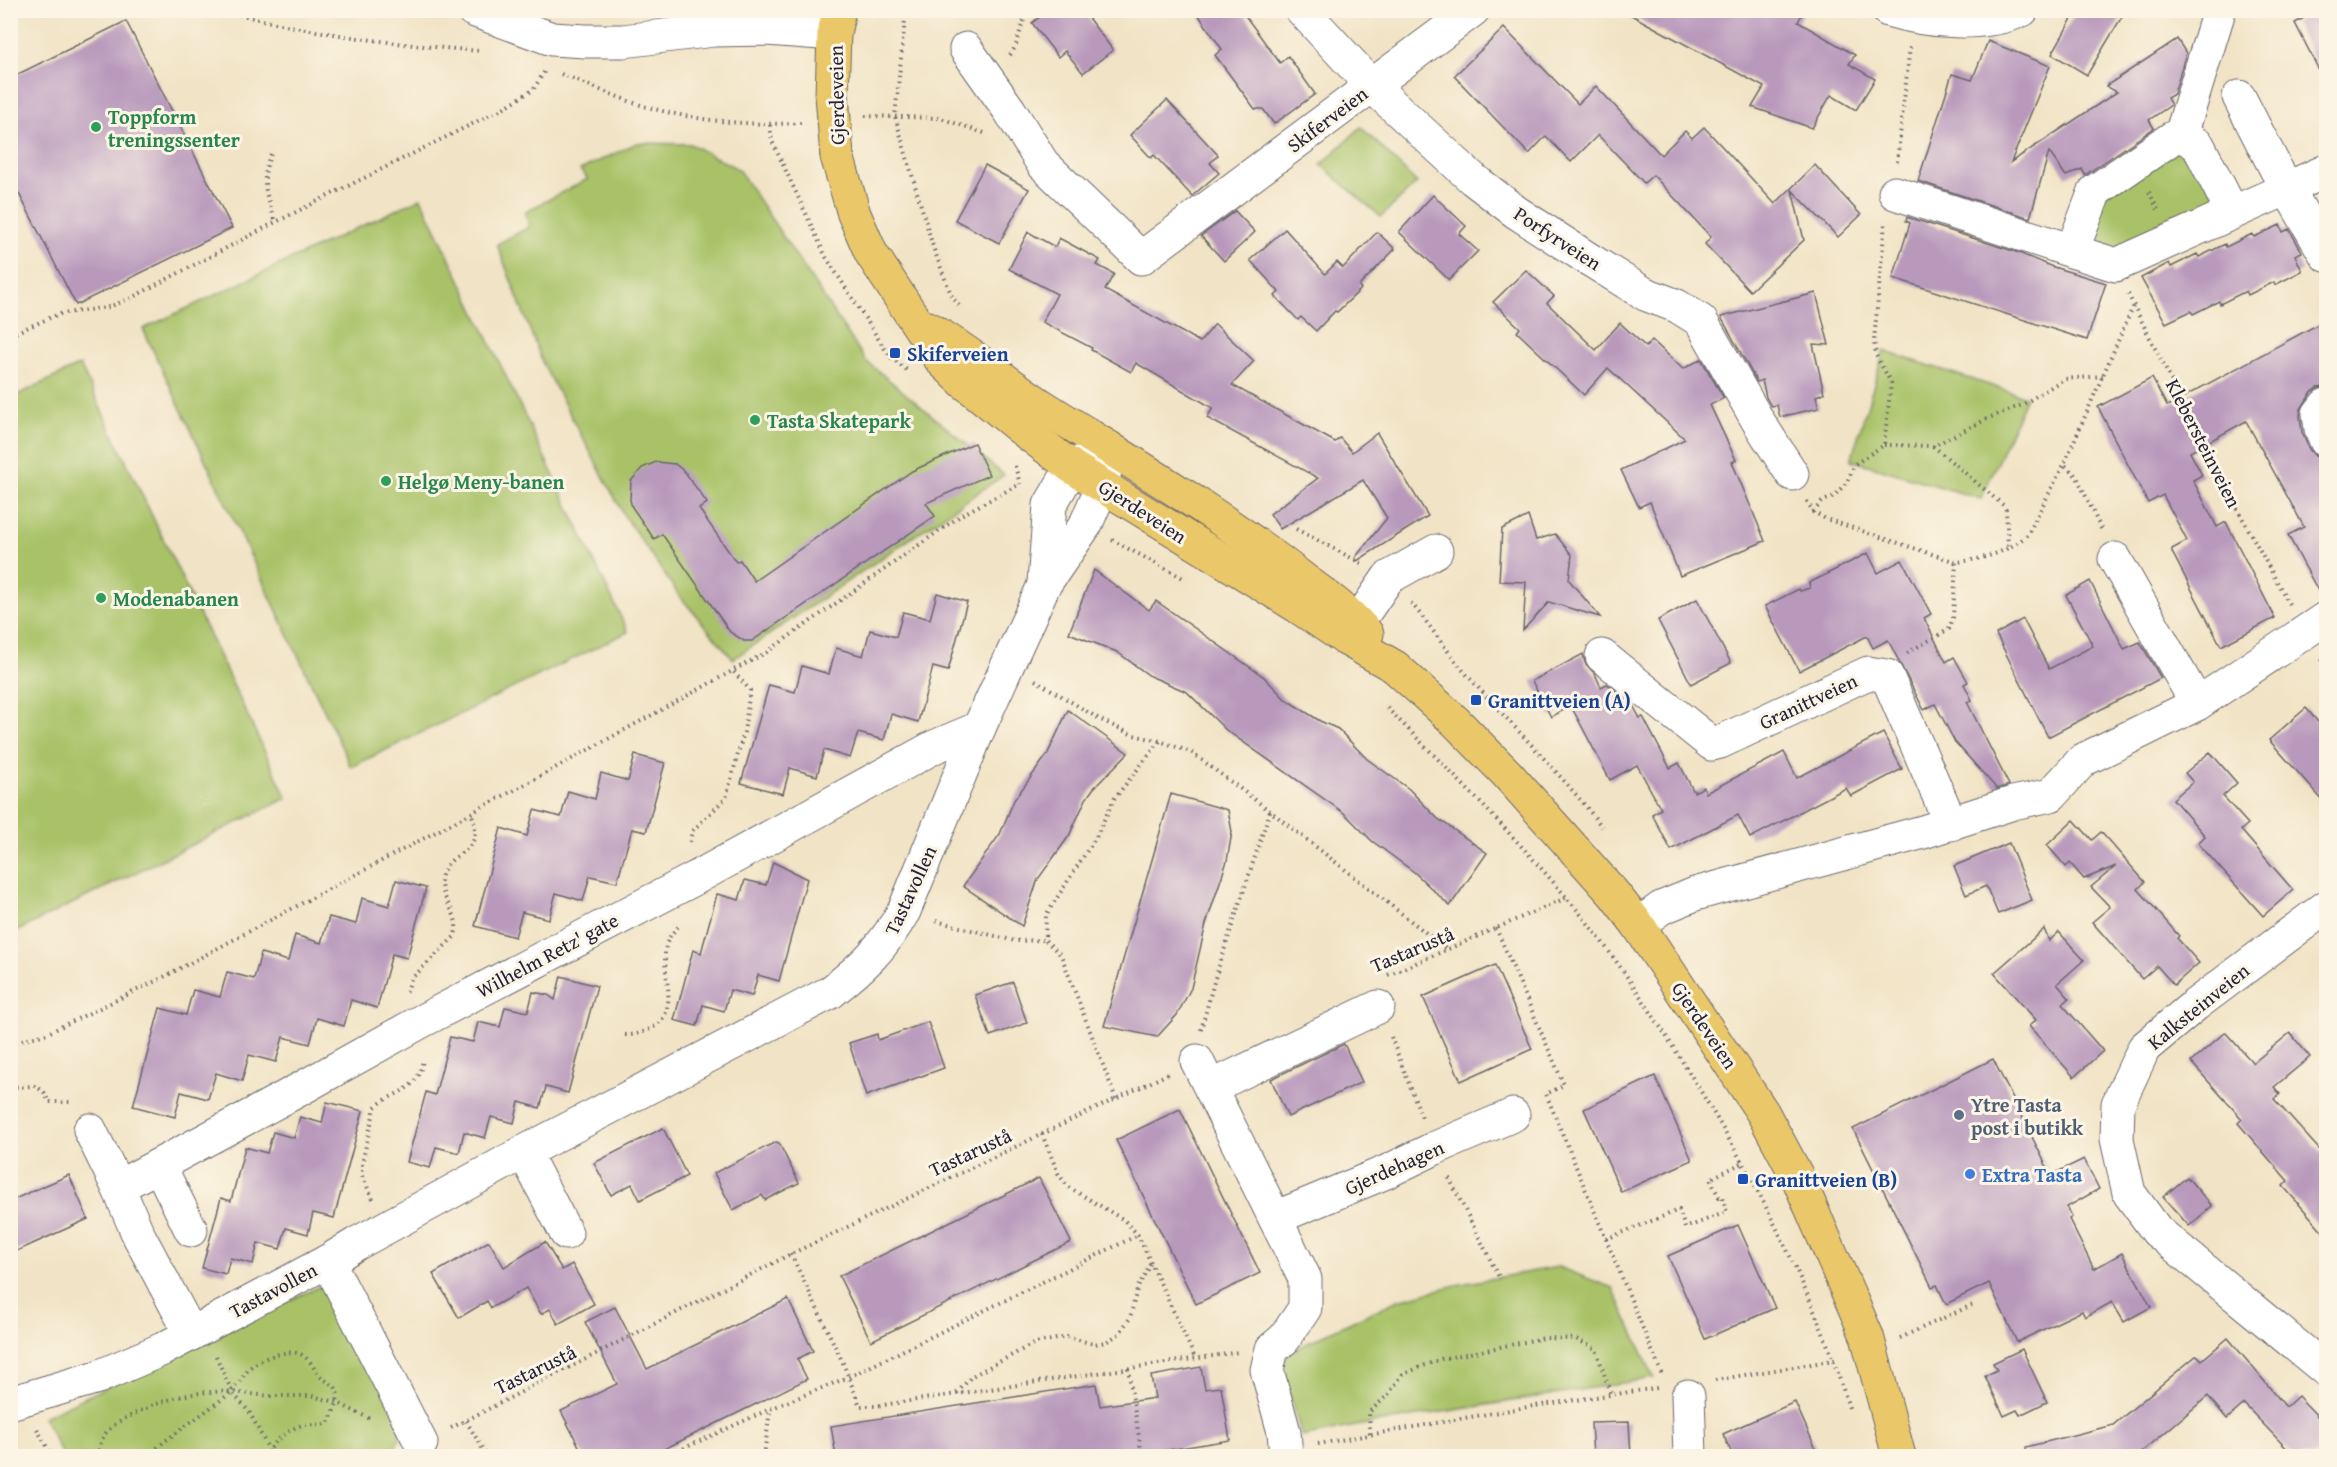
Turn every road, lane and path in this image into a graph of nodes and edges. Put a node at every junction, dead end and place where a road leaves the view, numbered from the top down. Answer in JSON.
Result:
{"nodes":[{"id":1,"x":222,"y":10,"type":"edge"},
{"id":2,"x":473,"y":10,"type":"edge"},
{"id":3,"x":906,"y":10,"type":"edge"},
{"id":4,"x":1030,"y":10,"type":"edge"},
{"id":5,"x":1090,"y":10,"type":"edge"},
{"id":6,"x":1302,"y":10,"type":"edge"},
{"id":7,"x":1473,"y":10,"type":"edge"},
{"id":8,"x":2022,"y":10,"type":"edge"},
{"id":9,"x":2219,"y":11,"type":"edge"},
{"id":10,"x":1901,"y":15,"type":"edge"},
{"id":11,"x":1096,"y":18,"type":"dead end"},
{"id":12,"x":837,"y":22,"type":"edge"},
{"id":13,"x":485,"y":51,"type":"dead end"},
{"id":14,"x":974,"y":61,"type":"joint"},
{"id":15,"x":536,"y":65,"type":"dead end"},
{"id":16,"x":557,"y":73,"type":"dead end"},
{"id":17,"x":1371,"y":86,"type":"junction"},
{"id":18,"x":2239,"y":97,"type":"dead end"},
{"id":19,"x":862,"y":116,"type":"dead end"},
{"id":20,"x":896,"y":116,"type":"junction"},
{"id":21,"x":812,"y":122,"type":"dead end"},
{"id":22,"x":2181,"y":135,"type":"junction"},
{"id":23,"x":993,"y":138,"type":"dead end"},
{"id":24,"x":271,"y":154,"type":"dead end"},
{"id":25,"x":2141,"y":159,"type":"junction"},
{"id":26,"x":2326,"y":171,"type":"edge"},
{"id":27,"x":2287,"y":187,"type":"junction"},
{"id":28,"x":1895,"y":193,"type":"junction"},
{"id":29,"x":2232,"y":212,"type":"junction"},
{"id":30,"x":276,"y":222,"type":"junction"},
{"id":31,"x":2175,"y":238,"type":"junction"},
{"id":32,"x":2072,"y":251,"type":"junction"},
{"id":33,"x":2326,"y":255,"type":"edge"},
{"id":34,"x":2116,"y":265,"type":"junction"},
{"id":35,"x":2134,"y":306,"type":"junction"},
{"id":36,"x":965,"y":313,"type":"dead end"},
{"id":37,"x":918,"y":323,"type":"junction"},
{"id":38,"x":10,"y":334,"type":"edge"},
{"id":39,"x":2103,"y":376,"type":"junction"},
{"id":40,"x":2326,"y":405,"type":"edge"},
{"id":41,"x":2326,"y":441,"type":"edge"},
{"id":42,"x":1884,"y":444,"type":"junction"},
{"id":43,"x":1933,"y":446,"type":"junction"},
{"id":44,"x":1108,"y":447,"type":"junction"},
{"id":45,"x":2064,"y":464,"type":"junction"},
{"id":46,"x":1072,"y":466,"type":"junction"},
{"id":47,"x":1792,"y":474,"type":"joint"},
{"id":48,"x":1020,"y":484,"type":"dead end"},
{"id":49,"x":1103,"y":484,"type":"junction"},
{"id":50,"x":1814,"y":512,"type":"junction"},
{"id":51,"x":1086,"y":524,"type":"junction"},
{"id":52,"x":2008,"y":547,"type":"junction"},
{"id":53,"x":1436,"y":551,"type":"dead end"},
{"id":54,"x":2115,"y":559,"type":"joint"},
{"id":55,"x":1956,"y":562,"type":"junction"},
{"id":56,"x":1196,"y":584,"type":"dead end"},
{"id":57,"x":1044,"y":585,"type":"junction"},
{"id":58,"x":2290,"y":607,"type":"dead end"},
{"id":59,"x":2326,"y":618,"type":"edge"},
{"id":60,"x":1352,"y":630,"type":"junction"},
{"id":61,"x":1602,"y":656,"type":"dead end"},
{"id":62,"x":2322,"y":660,"type":"dead end"},
{"id":63,"x":1009,"y":664,"type":"junction"},
{"id":64,"x":2326,"y":667,"type":"edge"},
{"id":65,"x":732,"y":670,"type":"junction"},
{"id":66,"x":1887,"y":676,"type":"junction"},
{"id":67,"x":1381,"y":702,"type":"dead end"},
{"id":68,"x":2197,"y":704,"type":"junction"},
{"id":69,"x":979,"y":728,"type":"junction"},
{"id":70,"x":1160,"y":741,"type":"junction"},
{"id":71,"x":1270,"y":811,"type":"junction"},
{"id":72,"x":471,"y":812,"type":"junction"},
{"id":73,"x":1951,"y":824,"type":"junction"},
{"id":74,"x":684,"y":883,"type":"junction"},
{"id":75,"x":1566,"y":898,"type":"junction"},
{"id":76,"x":2326,"y":907,"type":"edge"},
{"id":77,"x":904,"y":911,"type":"junction"},
{"id":78,"x":1638,"y":925,"type":"junction"},
{"id":79,"x":1496,"y":928,"type":"junction"},
{"id":80,"x":1045,"y":940,"type":"junction"},
{"id":81,"x":1448,"y":950,"type":"junction"},
{"id":82,"x":1379,"y":993,"type":"joint"},
{"id":83,"x":420,"y":1022,"type":"junction"},
{"id":84,"x":625,"y":1035,"type":"dead end"},
{"id":85,"x":10,"y":1043,"type":"edge"},
{"id":86,"x":1204,"y":1074,"type":"junction"},
{"id":87,"x":10,"y":1087,"type":"edge"},
{"id":88,"x":1116,"y":1098,"type":"junction"},
{"id":89,"x":1513,"y":1115,"type":"dead end"},
{"id":90,"x":90,"y":1130,"type":"joint"},
{"id":91,"x":1042,"y":1134,"type":"junction"},
{"id":92,"x":524,"y":1152,"type":"junction"},
{"id":93,"x":1742,"y":1163,"type":"junction"},
{"id":94,"x":159,"y":1165,"type":"junction"},
{"id":95,"x":118,"y":1187,"type":"junction"},
{"id":96,"x":1275,"y":1218,"type":"junction"},
{"id":97,"x":388,"y":1226,"type":"junction"},
{"id":98,"x":191,"y":1230,"type":"dead end"},
{"id":99,"x":566,"y":1233,"type":"dead end"},
{"id":100,"x":1138,"y":1235,"type":"junction"},
{"id":101,"x":1606,"y":1239,"type":"junction"},
{"id":102,"x":790,"y":1254,"type":"junction"},
{"id":103,"x":328,"y":1261,"type":"junction"},
{"id":104,"x":1151,"y":1263,"type":"junction"},
{"id":105,"x":1972,"y":1305,"type":"dead end"},
{"id":106,"x":191,"y":1334,"type":"junction"},
{"id":107,"x":1896,"y":1340,"type":"dead end"},
{"id":108,"x":1272,"y":1349,"type":"junction"},
{"id":109,"x":1195,"y":1358,"type":"junction"},
{"id":110,"x":1834,"y":1360,"type":"junction"},
{"id":111,"x":1128,"y":1368,"type":"junction"},
{"id":112,"x":2326,"y":1370,"type":"edge"},
{"id":113,"x":849,"y":1377,"type":"junction"},
{"id":114,"x":1683,"y":1386,"type":"junction"},
{"id":115,"x":232,"y":1392,"type":"junction"},
{"id":116,"x":956,"y":1394,"type":"junction"},
{"id":117,"x":1611,"y":1395,"type":"junction"},
{"id":118,"x":336,"y":1402,"type":"junction"},
{"id":119,"x":10,"y":1403,"type":"edge"},
{"id":120,"x":770,"y":1409,"type":"junction"},
{"id":121,"x":1851,"y":1415,"type":"dead end"},
{"id":122,"x":466,"y":1421,"type":"junction"},
{"id":123,"x":376,"y":1422,"type":"dead end"},
{"id":124,"x":1370,"y":1434,"type":"junction"},
{"id":125,"x":421,"y":1443,"type":"joint"},
{"id":126,"x":269,"y":1451,"type":"junction"},
{"id":127,"x":98,"y":1456,"type":"edge"},
{"id":128,"x":148,"y":1456,"type":"edge"},
{"id":129,"x":267,"y":1456,"type":"edge"},
{"id":130,"x":487,"y":1456,"type":"edge"},
{"id":131,"x":667,"y":1456,"type":"edge"},
{"id":132,"x":764,"y":1456,"type":"edge"},
{"id":133,"x":1143,"y":1456,"type":"edge"},
{"id":134,"x":1286,"y":1456,"type":"edge"},
{"id":135,"x":1690,"y":1456,"type":"edge"},
{"id":136,"x":1899,"y":1456,"type":"edge"}],
"edges":[{"from":1,"to":13,"type":"path"},
{"from":2,"to":12,"type":"street","name":"Gjerdeveien"},
{"from":3,"to":20,"type":"path"},
{"from":4,"to":14,"type":"path"},
{"from":5,"to":11,"type":"path"},
{"from":6,"to":17,"type":"street","name":"Porfyrveien"},
{"from":7,"to":17,"type":"street","name":"Skiferveien"},
{"from":8,"to":10,"type":"street"},
{"from":9,"to":22,"type":"street"},
{"from":10,"to":28,"type":"path"},
{"from":12,"to":37,"type":"main road","name":"Gjerdeveien","bridge":true},
{"from":14,"to":17,"type":"street","name":"Skiferveien"},
{"from":15,"to":30,"type":"path"},
{"from":16,"to":21,"type":"path"},
{"from":17,"to":47,"type":"street","name":"Porfyrveien"},
{"from":18,"to":27,"type":"street"},
{"from":19,"to":20,"type":"path"},
{"from":20,"to":23,"type":"path"},
{"from":20,"to":36,"type":"path"},
{"from":22,"to":25,"type":"street"},
{"from":22,"to":29,"type":"street"},
{"from":24,"to":30,"type":"path"},
{"from":25,"to":31,"type":"path"},
{"from":25,"to":32,"type":"street"},
{"from":26,"to":27,"type":"street"},
{"from":27,"to":29,"type":"street"},
{"from":27,"to":33,"type":"street"},
{"from":28,"to":32,"type":"street"},
{"from":28,"to":42,"type":"path"},
{"from":29,"to":31,"type":"street"},
{"from":30,"to":38,"type":"path"},
{"from":31,"to":34,"type":"street"},
{"from":32,"to":34,"type":"street"},
{"from":34,"to":35,"type":"path","name":"Klebersteinveien"},
{"from":35,"to":39,"type":"path"},
{"from":35,"to":58,"type":"path","name":"Klebersteinveien"},
{"from":37,"to":44,"type":"main road","name":"Gjerdeveien"},
{"from":37,"to":46,"type":"main road","name":"Gjerdeveien"},
{"from":39,"to":43,"type":"path"},
{"from":39,"to":45,"type":"path"},
{"from":40,"to":41,"type":"street"},
{"from":42,"to":43,"type":"path"},
{"from":42,"to":50,"type":"path"},
{"from":43,"to":52,"type":"path"},
{"from":44,"to":46,"type":"street"},
{"from":44,"to":49,"type":"street","name":"Tastavollen"},
{"from":44,"to":60,"type":"main road","name":"Gjerdeveien"},
{"from":45,"to":52,"type":"path"},
{"from":45,"to":54,"type":"path"},
{"from":46,"to":49,"type":"main road","name":"Gjerdeveien"},
{"from":46,"to":57,"type":"street","name":"Tastavollen"},
{"from":47,"to":50,"type":"path"},
{"from":48,"to":65,"type":"path"},
{"from":49,"to":51,"type":"street","name":"Tastavollen"},
{"from":49,"to":60,"type":"main road","name":"Gjerdeveien"},
{"from":50,"to":55,"type":"path"},
{"from":51,"to":56,"type":"path"},
{"from":51,"to":57,"type":"street","name":"Tastavollen"},
{"from":52,"to":55,"type":"path"},
{"from":53,"to":60,"type":"street"},
{"from":54,"to":68,"type":"street"},
{"from":55,"to":66,"type":"path"},
{"from":57,"to":63,"type":"street","name":"Tastavollen"},
{"from":59,"to":68,"type":"street"},
{"from":60,"to":78,"type":"main road","name":"Gjerdeveien"},
{"from":61,"to":66,"type":"street","name":"Granittveien"},
{"from":62,"to":64,"type":"path"},
{"from":63,"to":69,"type":"street","name":"Tastavollen"},
{"from":63,"to":70,"type":"path"},
{"from":65,"to":72,"type":"path"},
{"from":65,"to":74,"type":"path"},
{"from":66,"to":73,"type":"street"},
{"from":67,"to":75,"type":"path"},
{"from":68,"to":73,"type":"street"},
{"from":69,"to":74,"type":"street","name":"Wilhelm Retz' gate"},
{"from":69,"to":77,"type":"street","name":"Tastavollen"},
{"from":70,"to":71,"type":"path"},
{"from":70,"to":80,"type":"path"},
{"from":71,"to":81,"type":"path"},
{"from":71,"to":86,"type":"path"},
{"from":72,"to":83,"type":"path"},
{"from":72,"to":85,"type":"path"},
{"from":73,"to":78,"type":"street"},
{"from":74,"to":83,"type":"street","name":"Wilhelm Retz' gate"},
{"from":74,"to":84,"type":"path"},
{"from":75,"to":79,"type":"path","name":"Tastarustå"},
{"from":75,"to":93,"type":"path"},
{"from":76,"to":112,"type":"street","name":"Kalksteinveien"},
{"from":77,"to":80,"type":"path"},
{"from":77,"to":92,"type":"street","name":"Tastavollen"},
{"from":78,"to":136,"type":"main road","name":"Gjerdeveien"},
{"from":79,"to":81,"type":"path","name":"Tastarustå"},
{"from":79,"to":101,"type":"path"},
{"from":80,"to":88,"type":"path"},
{"from":81,"to":82,"type":"path","name":"Tastarustå"},
{"from":82,"to":86,"type":"street"},
{"from":83,"to":94,"type":"street","name":"Wilhelm Retz' gate"},
{"from":83,"to":97,"type":"path"},
{"from":86,"to":88,"type":"path","name":"Tastarustå"},
{"from":86,"to":96,"type":"street"},
{"from":87,"to":90,"type":"path"},
{"from":88,"to":91,"type":"path","name":"Tastarustå"},
{"from":89,"to":96,"type":"street","name":"Gjerdehagen"},
{"from":90,"to":95,"type":"street"},
{"from":91,"to":100,"type":"path"},
{"from":91,"to":102,"type":"path","name":"Tastarustå"},
{"from":92,"to":97,"type":"street","name":"Tastavollen"},
{"from":92,"to":99,"type":"street"},
{"from":93,"to":101,"type":"path"},
{"from":93,"to":110,"type":"path"},
{"from":94,"to":95,"type":"street","name":"Wilhelm Retz' gate"},
{"from":94,"to":98,"type":"street"},
{"from":95,"to":106,"type":"street"},
{"from":96,"to":108,"type":"street"},
{"from":97,"to":103,"type":"street","name":"Tastavollen"},
{"from":100,"to":104,"type":"path"},
{"from":100,"to":113,"type":"path"},
{"from":101,"to":114,"type":"path"},
{"from":102,"to":113,"type":"path"},
{"from":102,"to":122,"type":"path","name":"Tastarustå"},
{"from":103,"to":106,"type":"street","name":"Tastavollen"},
{"from":103,"to":125,"type":"street"},
{"from":104,"to":109,"type":"path"},
{"from":104,"to":116,"type":"path"},
{"from":105,"to":107,"type":"path"},
{"from":106,"to":119,"type":"street","name":"Tastavollen"},
{"from":108,"to":109,"type":"path"},
{"from":108,"to":134,"type":"street"},
{"from":109,"to":111,"type":"path"},
{"from":110,"to":114,"type":"path"},
{"from":110,"to":121,"type":"path"},
{"from":111,"to":116,"type":"path"},
{"from":111,"to":133,"type":"path"},
{"from":113,"to":116,"type":"path"},
{"from":113,"to":120,"type":"path"},
{"from":114,"to":117,"type":"path"},
{"from":114,"to":135,"type":"street"},
{"from":115,"to":118,"type":"path"},
{"from":115,"to":118,"type":"path"},
{"from":115,"to":126,"type":"path"},
{"from":115,"to":127,"type":"path"},
{"from":115,"to":128,"type":"path"},
{"from":117,"to":124,"type":"path"},
{"from":117,"to":124,"type":"path"},
{"from":118,"to":123,"type":"path"},
{"from":118,"to":126,"type":"path"},
{"from":120,"to":131,"type":"path"},
{"from":120,"to":132,"type":"path"},
{"from":122,"to":125,"type":"path","name":"Tastarustå"},
{"from":122,"to":130,"type":"path"},
{"from":124,"to":134,"type":"path"},
{"from":126,"to":129,"type":"path"}]}
